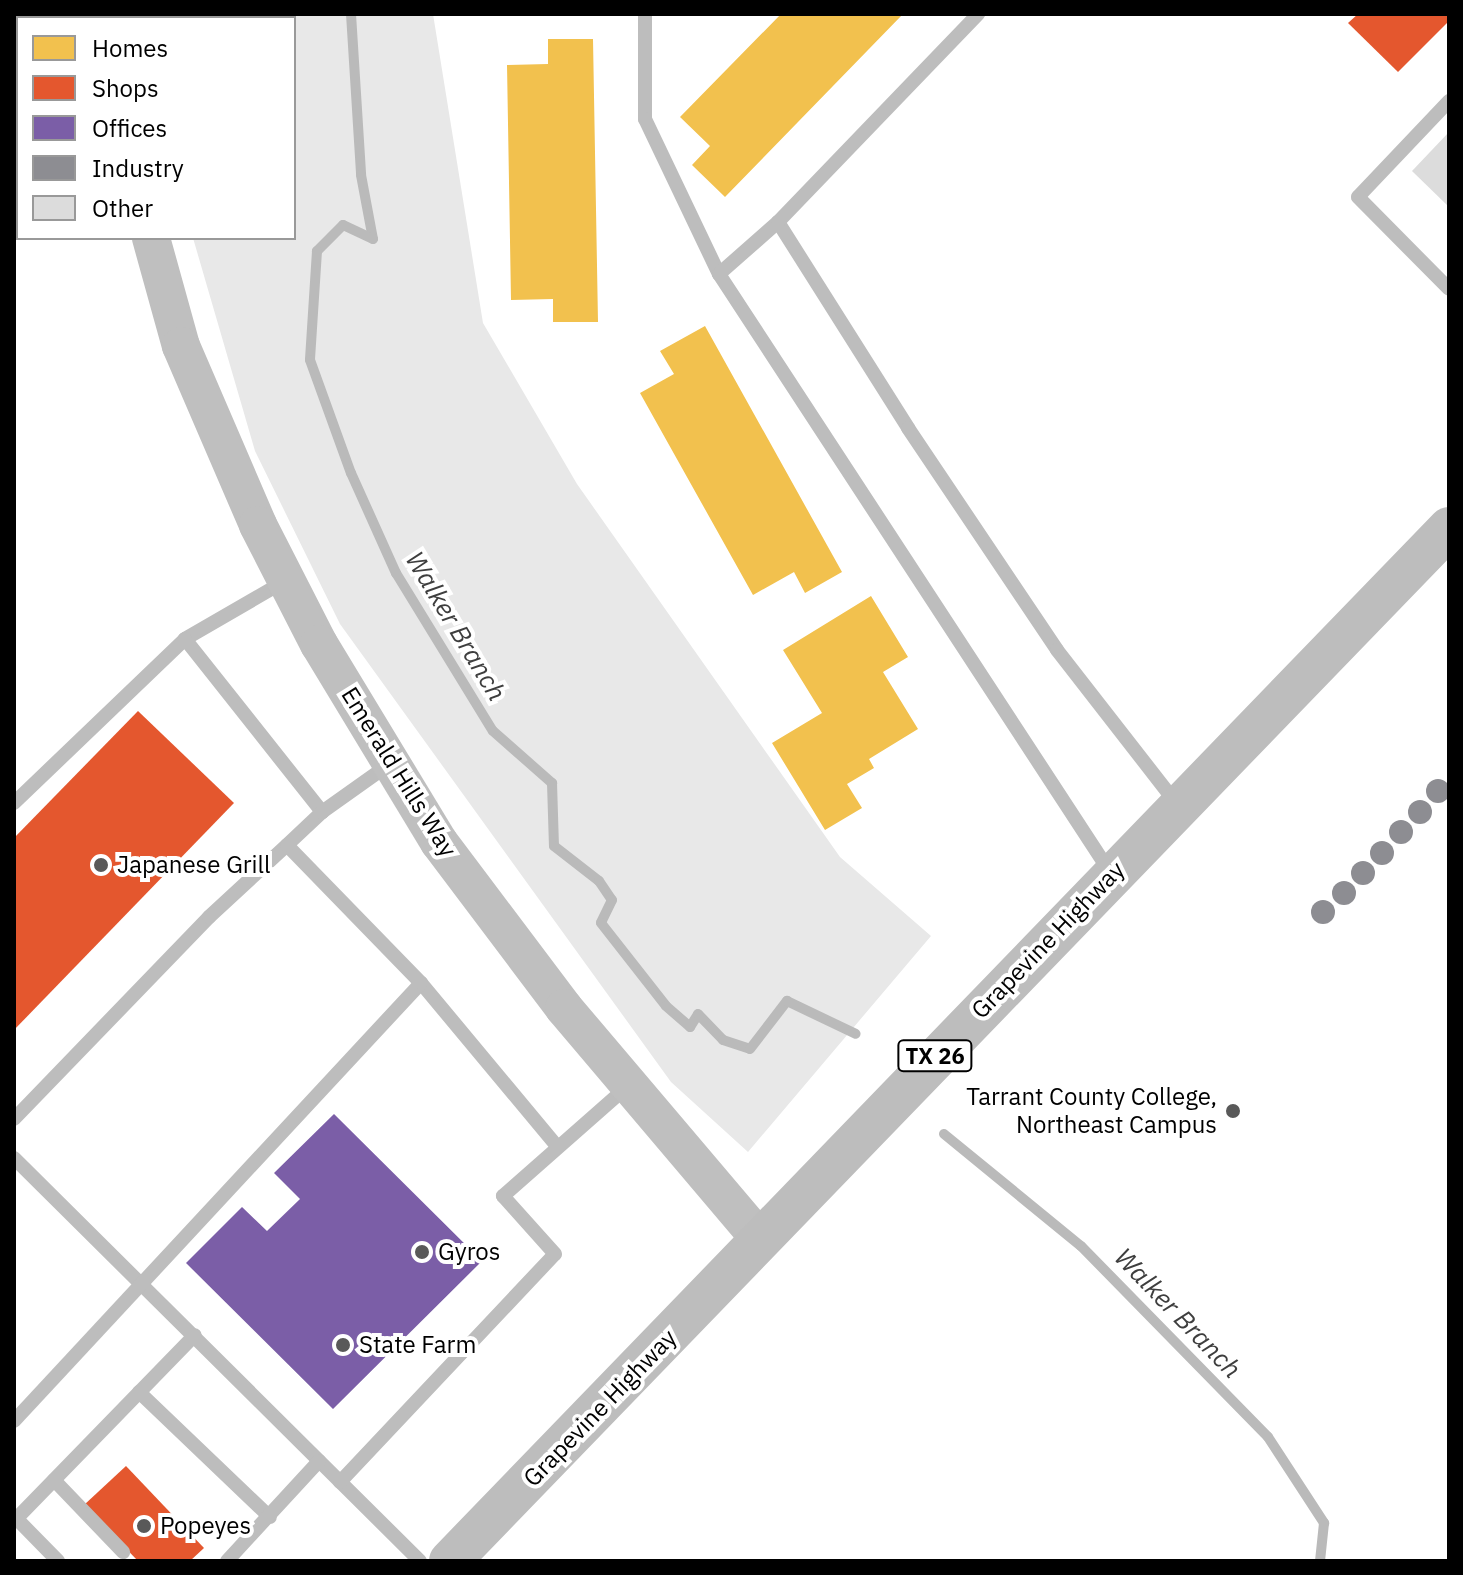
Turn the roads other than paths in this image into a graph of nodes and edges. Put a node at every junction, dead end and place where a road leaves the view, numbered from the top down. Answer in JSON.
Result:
{"nodes":[{"id":1,"x":645,"y":14,"type":"edge"},
{"id":2,"x":978,"y":14,"type":"edge"},
{"id":3,"x":1449,"y":101,"type":"edge"},
{"id":4,"x":778,"y":222,"type":"junction"},
{"id":5,"x":152,"y":240,"type":"edge"},
{"id":6,"x":719,"y":274,"type":"junction"},
{"id":7,"x":1447,"y":281,"type":"edge"},
{"id":8,"x":1449,"y":528,"type":"edge"},
{"id":9,"x":286,"y":581,"type":"junction"},
{"id":10,"x":185,"y":639,"type":"junction"},
{"id":11,"x":391,"y":763,"type":"junction"},
{"id":12,"x":14,"y":803,"type":"edge"},
{"id":13,"x":1179,"y":806,"type":"junction"},
{"id":14,"x":322,"y":812,"type":"junction"},
{"id":15,"x":287,"y":845,"type":"junction"},
{"id":16,"x":1111,"y":874,"type":"junction"},
{"id":17,"x":421,"y":983,"type":"junction"},
{"id":18,"x":629,"y":1085,"type":"junction"},
{"id":19,"x":14,"y":1119,"type":"edge"},
{"id":20,"x":557,"y":1146,"type":"junction"},
{"id":21,"x":14,"y":1158,"type":"edge"},
{"id":22,"x":761,"y":1240,"type":"junction"},
{"id":23,"x":144,"y":1282,"type":"junction"},
{"id":24,"x":195,"y":1335,"type":"junction"},
{"id":25,"x":139,"y":1392,"type":"junction"},
{"id":26,"x":14,"y":1421,"type":"edge"},
{"id":27,"x":319,"y":1461,"type":"junction"},
{"id":28,"x":54,"y":1480,"type":"junction"},
{"id":29,"x":340,"y":1482,"type":"junction"},
{"id":30,"x":15,"y":1517,"type":"edge"},
{"id":31,"x":270,"y":1517,"type":"junction"},
{"id":32,"x":123,"y":1552,"type":"dead end"},
{"id":33,"x":58,"y":1561,"type":"edge"},
{"id":34,"x":227,"y":1561,"type":"edge"},
{"id":35,"x":420,"y":1561,"type":"edge"},
{"id":36,"x":450,"y":1561,"type":"edge"}],
"edges":[{"from":1,"to":6,"type":"lane"},
{"from":2,"to":4,"type":"lane"},
{"from":3,"to":7,"type":"lane"},
{"from":4,"to":6,"type":"lane"},
{"from":4,"to":13,"type":"lane"},
{"from":5,"to":9,"type":"street","name":"Emerald Hills Way"},
{"from":6,"to":16,"type":"lane"},
{"from":8,"to":13,"type":"main road","name":"Grapevine Highway","number":"TX 26"},
{"from":9,"to":10,"type":"lane"},
{"from":9,"to":11,"type":"street","name":"Emerald Hills Way"},
{"from":10,"to":12,"type":"lane"},
{"from":10,"to":14,"type":"lane"},
{"from":11,"to":14,"type":"lane"},
{"from":11,"to":18,"type":"street","name":"Emerald Hills Way"},
{"from":13,"to":16,"type":"main road","name":"Grapevine Highway","number":"TX 26"},
{"from":14,"to":15,"type":"lane"},
{"from":15,"to":17,"type":"lane"},
{"from":15,"to":19,"type":"lane"},
{"from":16,"to":22,"type":"main road","name":"Grapevine Highway","number":"TX 26"},
{"from":17,"to":20,"type":"lane"},
{"from":17,"to":23,"type":"lane"},
{"from":18,"to":20,"type":"lane"},
{"from":18,"to":22,"type":"street","name":"Emerald Hills Way"},
{"from":20,"to":29,"type":"lane"},
{"from":21,"to":23,"type":"lane"},
{"from":22,"to":36,"type":"main road","name":"Grapevine Highway","number":"TX 26"},
{"from":23,"to":24,"type":"lane"},
{"from":23,"to":26,"type":"lane"},
{"from":24,"to":25,"type":"lane"},
{"from":24,"to":27,"type":"lane"},
{"from":25,"to":28,"type":"lane"},
{"from":25,"to":31,"type":"lane"},
{"from":27,"to":29,"type":"lane"},
{"from":27,"to":31,"type":"lane"},
{"from":28,"to":30,"type":"lane"},
{"from":28,"to":32,"type":"lane"},
{"from":29,"to":35,"type":"lane"},
{"from":30,"to":33,"type":"lane"},
{"from":31,"to":34,"type":"lane"}]}
